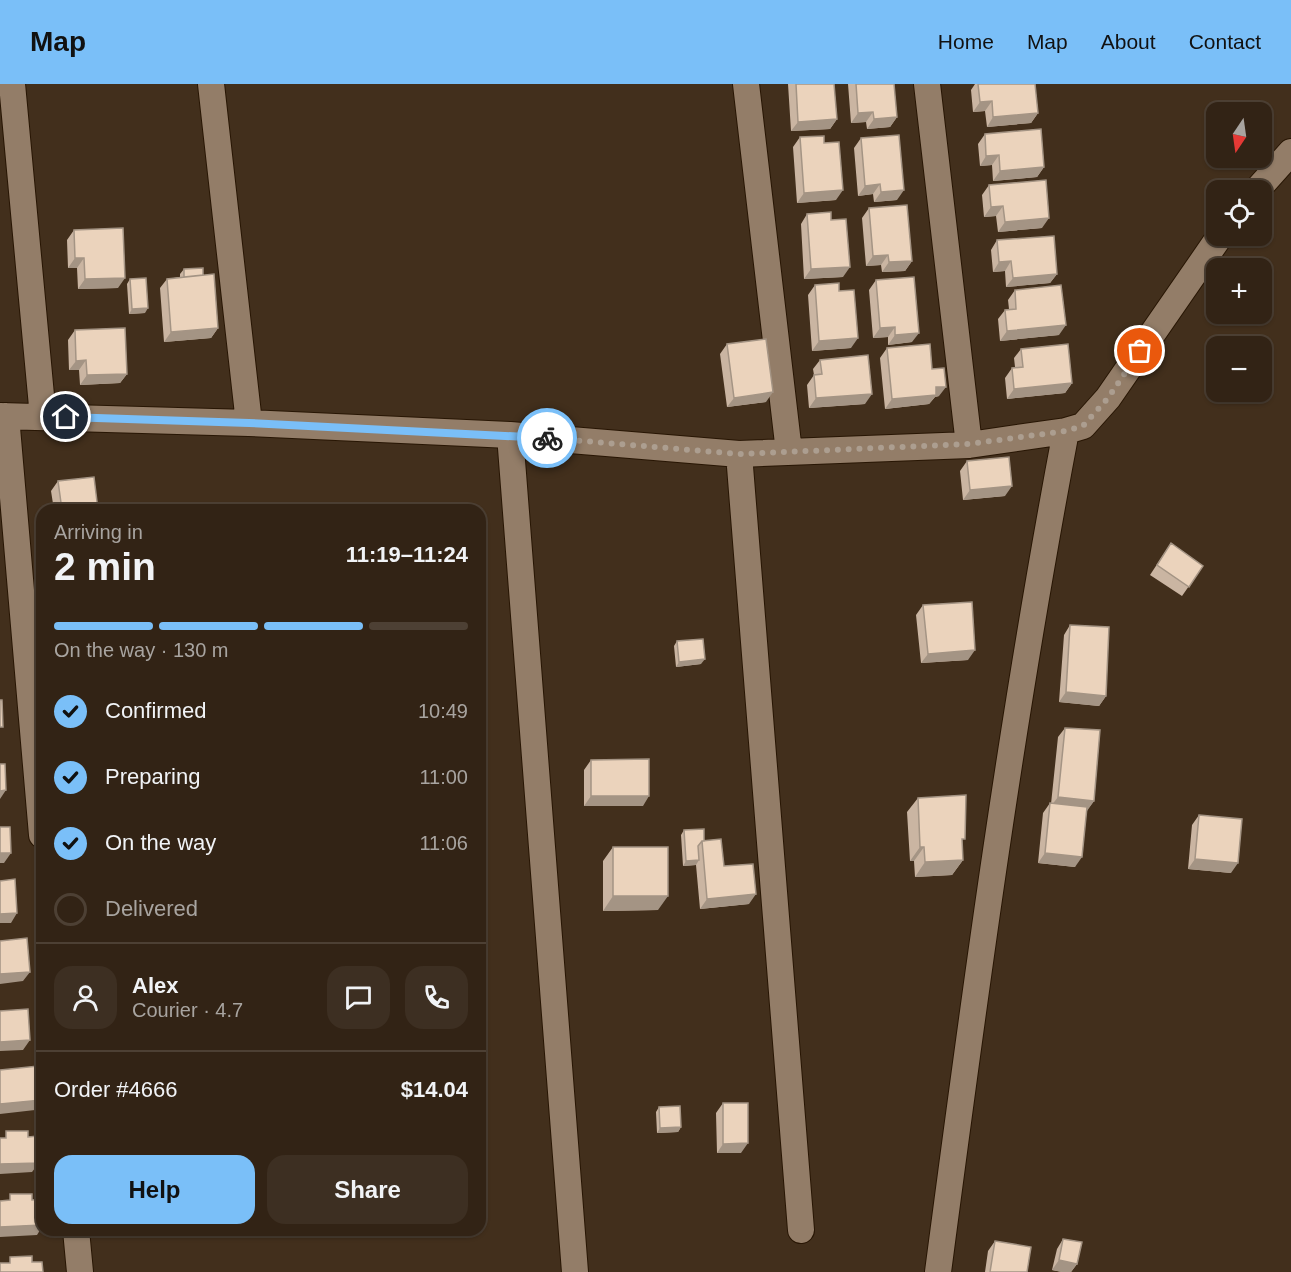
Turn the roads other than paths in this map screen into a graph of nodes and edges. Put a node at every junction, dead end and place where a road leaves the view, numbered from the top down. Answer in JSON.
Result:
{"nodes":[{"id":1,"x":12,"y":84,"type":"edge"},
{"id":2,"x":211,"y":84,"type":"edge"},
{"id":3,"x":746,"y":84,"type":"edge"},
{"id":4,"x":927,"y":84,"type":"edge"},
{"id":5,"x":1291,"y":152,"type":"edge"},
{"id":6,"x":1266,"y":180,"type":"edge"},
{"id":7,"x":1213,"y":246,"type":"edge"},
{"id":8,"x":3,"y":416,"type":"edge"},
{"id":9,"x":43,"y":417,"type":"junction"},
{"id":10,"x":249,"y":423,"type":"junction"},
{"id":11,"x":1066,"y":431,"type":"junction"},
{"id":12,"x":510,"y":435,"type":"junction"},
{"id":13,"x":969,"y":444,"type":"junction"},
{"id":14,"x":789,"y":452,"type":"junction"},
{"id":15,"x":739,"y":454,"type":"junction"},
{"id":16,"x":36,"y":771,"type":"edge"},
{"id":17,"x":801,"y":1230,"type":"dead end"},
{"id":18,"x":77,"y":1236,"type":"edge"},
{"id":19,"x":80,"y":1272,"type":"edge"},
{"id":20,"x":575,"y":1272,"type":"edge"},
{"id":21,"x":938,"y":1272,"type":"edge"}],
"edges":[{"from":1,"to":9,"type":"street"},
{"from":2,"to":10,"type":"street"},
{"from":3,"to":14,"type":"street"},
{"from":4,"to":13,"type":"street"},
{"from":5,"to":6,"type":"street"},
{"from":7,"to":11,"type":"street"},
{"from":8,"to":9,"type":"street"},
{"from":8,"to":16,"type":"street"},
{"from":9,"to":10,"type":"street"},
{"from":10,"to":12,"type":"street"},
{"from":11,"to":13,"type":"street"},
{"from":11,"to":21,"type":"street"},
{"from":12,"to":15,"type":"street"},
{"from":12,"to":20,"type":"street"},
{"from":13,"to":14,"type":"street"},
{"from":14,"to":15,"type":"street"},
{"from":15,"to":17,"type":"street"},
{"from":18,"to":19,"type":"street"}]}
